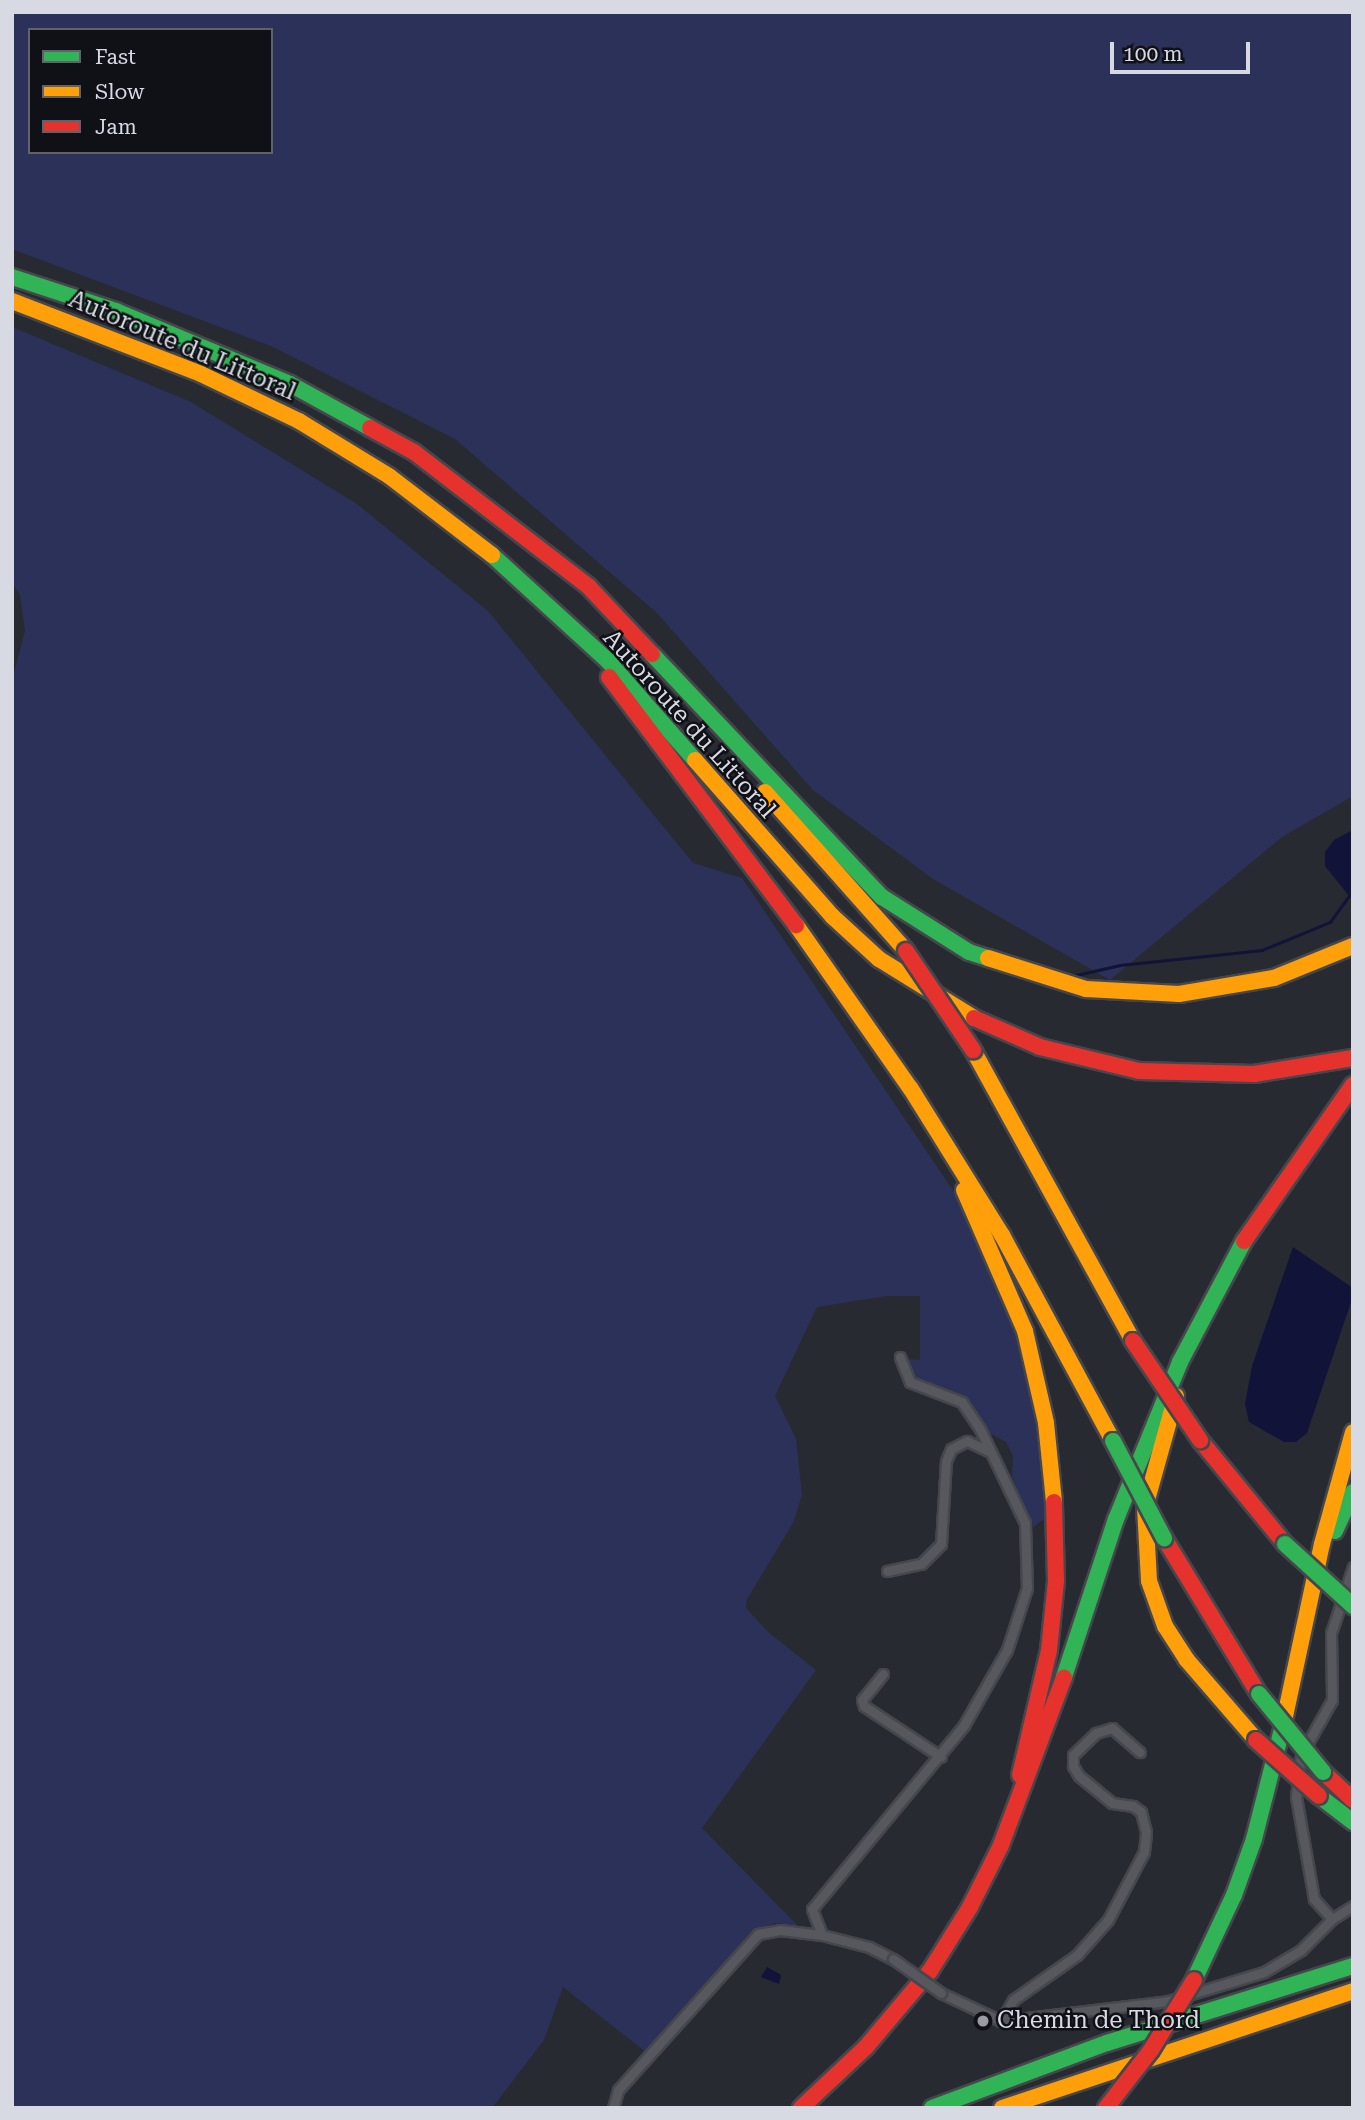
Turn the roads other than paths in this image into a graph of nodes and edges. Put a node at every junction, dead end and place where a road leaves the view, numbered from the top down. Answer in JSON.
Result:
{"nodes":[{"id":1,"x":12,"y":277,"type":"edge"},
{"id":2,"x":12,"y":301,"type":"edge"},
{"id":3,"x":564,"y":570,"type":"junction"},
{"id":4,"x":581,"y":638,"type":"junction"},
{"id":5,"x":1353,"y":946,"type":"edge"},
{"id":6,"x":1353,"y":1058,"type":"edge"},
{"id":7,"x":1353,"y":1085,"type":"edge"},
{"id":8,"x":911,"y":1089,"type":"junction"},
{"id":9,"x":1353,"y":1097,"type":"edge"},
{"id":10,"x":900,"y":1357,"type":"dead end"},
{"id":11,"x":1353,"y":1432,"type":"edge"},
{"id":12,"x":992,"y":1452,"type":"junction"},
{"id":13,"x":1353,"y":1492,"type":"edge"},
{"id":14,"x":1353,"y":1567,"type":"edge"},
{"id":15,"x":887,"y":1571,"type":"dead end"},
{"id":16,"x":1353,"y":1606,"type":"edge"},
{"id":17,"x":1297,"y":1665,"type":"junction"},
{"id":18,"x":883,"y":1674,"type":"dead end"},
{"id":19,"x":1140,"y":1752,"type":"dead end"},
{"id":20,"x":941,"y":1757,"type":"junction"},
{"id":21,"x":1353,"y":1800,"type":"edge"},
{"id":22,"x":1353,"y":1822,"type":"edge"},
{"id":23,"x":1353,"y":1906,"type":"edge"},
{"id":24,"x":970,"y":1907,"type":"junction"},
{"id":25,"x":1332,"y":1919,"type":"junction"},
{"id":26,"x":822,"y":1935,"type":"junction"},
{"id":27,"x":1353,"y":1966,"type":"edge"},
{"id":28,"x":1353,"y":1992,"type":"edge"},
{"id":29,"x":1002,"y":2021,"type":"junction"},
{"id":30,"x":613,"y":2108,"type":"edge"},
{"id":31,"x":801,"y":2108,"type":"edge"},
{"id":32,"x":932,"y":2108,"type":"edge"},
{"id":33,"x":1002,"y":2108,"type":"edge"},
{"id":34,"x":1106,"y":2108,"type":"edge"}],
"edges":[{"from":1,"to":3,"type":"highway","name":"Autoroute du Littoral"},
{"from":2,"to":4,"type":"highway","name":"Autoroute du Littoral"},
{"from":3,"to":5,"type":"highway","name":"Autoroute du Littoral"},
{"from":3,"to":16,"type":"highway","bridge":true},
{"from":4,"to":6,"type":"highway","name":"Autoroute du Littoral"},
{"from":4,"to":8,"type":"highway"},
{"from":7,"to":24,"type":"highway"},
{"from":8,"to":21,"type":"highway","bridge":true},
{"from":8,"to":24,"type":"highway"},
{"from":9,"to":22,"type":"highway","bridge":true},
{"from":10,"to":12,"type":"street"},
{"from":11,"to":17,"type":"highway"},
{"from":12,"to":15,"type":"street"},
{"from":12,"to":20,"type":"street"},
{"from":13,"to":17,"type":"highway"},
{"from":14,"to":25,"type":"street"},
{"from":17,"to":34,"type":"highway","bridge":true},
{"from":18,"to":20,"type":"street"},
{"from":19,"to":29,"type":"street"},
{"from":20,"to":26,"type":"street"},
{"from":23,"to":25,"type":"street"},
{"from":24,"to":31,"type":"highway"},
{"from":25,"to":29,"type":"street"},
{"from":26,"to":29,"type":"street","bridge":true},
{"from":26,"to":30,"type":"street"},
{"from":27,"to":32,"type":"highway"},
{"from":28,"to":33,"type":"highway"}]}
